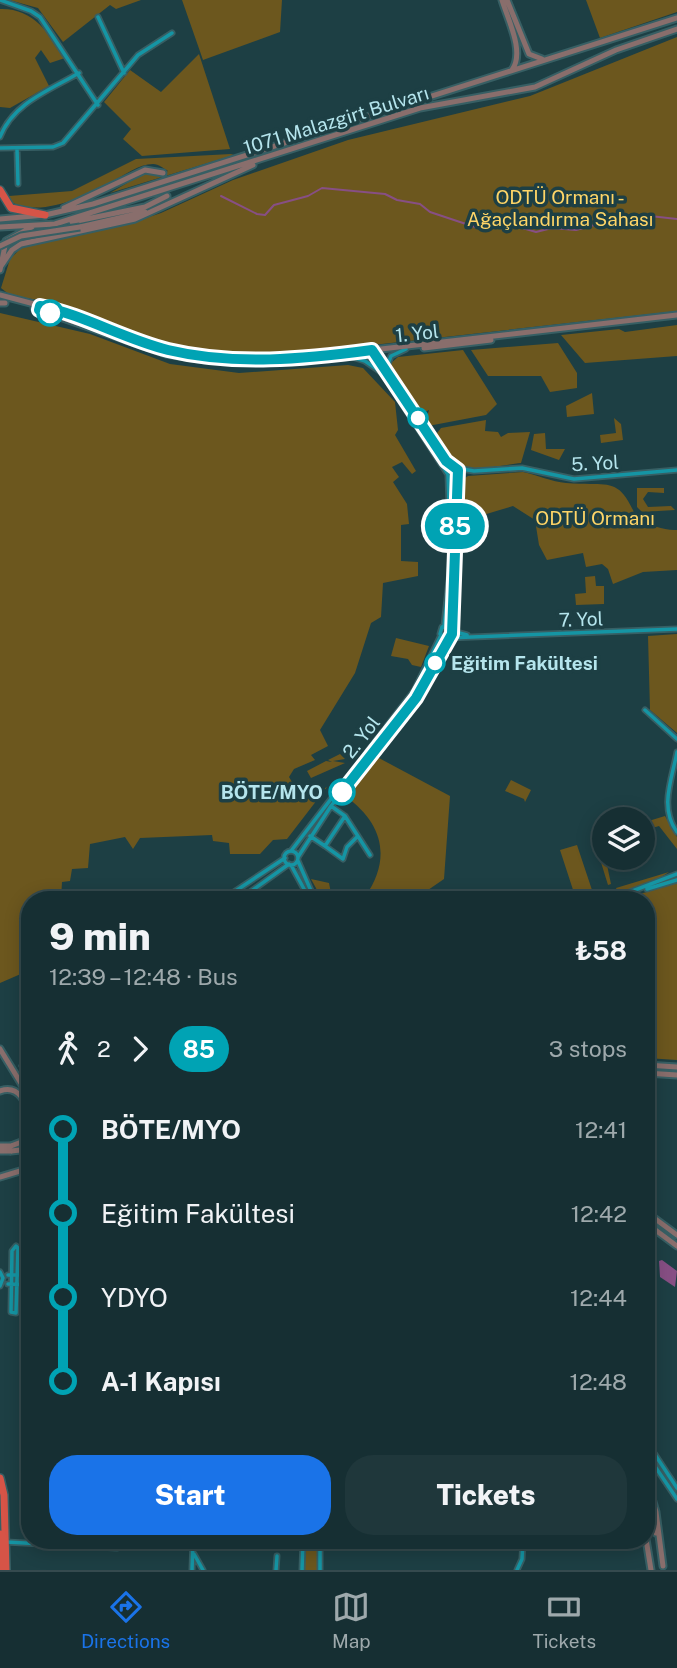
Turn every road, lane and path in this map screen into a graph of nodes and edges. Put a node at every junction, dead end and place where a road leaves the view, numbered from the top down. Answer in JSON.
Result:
{"nodes":[{"id":1,"x":505,"y":0,"type":"edge"},
{"id":2,"x":0,"y":2,"type":"edge"},
{"id":3,"x":98,"y":17,"type":"dead end"},
{"id":4,"x":677,"y":18,"type":"edge"},
{"id":5,"x":677,"y":29,"type":"edge"},
{"id":6,"x":172,"y":33,"type":"dead end"},
{"id":7,"x":522,"y":40,"type":"junction"},
{"id":8,"x":515,"y":42,"type":"junction"},
{"id":9,"x":549,"y":59,"type":"junction"},
{"id":10,"x":511,"y":72,"type":"junction"},
{"id":11,"x":79,"y":73,"type":"junction"},
{"id":12,"x":124,"y":74,"type":"junction"},
{"id":13,"x":98,"y":105,"type":"junction"},
{"id":14,"x":0,"y":137,"type":"edge"},
{"id":15,"x":0,"y":148,"type":"edge"},
{"id":16,"x":17,"y":149,"type":"junction"},
{"id":17,"x":282,"y":154,"type":"junction"},
{"id":18,"x":163,"y":173,"type":"dead end"},
{"id":19,"x":18,"y":184,"type":"dead end"},
{"id":20,"x":0,"y":190,"type":"edge"},
{"id":21,"x":167,"y":196,"type":"dead end"},
{"id":22,"x":154,"y":210,"type":"junction"},
{"id":23,"x":45,"y":215,"type":"junction"},
{"id":24,"x":0,"y":219,"type":"edge"},
{"id":25,"x":55,"y":223,"type":"junction"},
{"id":26,"x":37,"y":225,"type":"junction"},
{"id":27,"x":0,"y":227,"type":"edge"},
{"id":28,"x":0,"y":246,"type":"edge"},
{"id":29,"x":0,"y":268,"type":"edge"},
{"id":30,"x":3,"y":300,"type":"edge"},
{"id":31,"x":40,"y":308,"type":"junction"},
{"id":32,"x":677,"y":317,"type":"edge"},
{"id":33,"x":109,"y":333,"type":"junction"},
{"id":34,"x":463,"y":342,"type":"junction"},
{"id":35,"x":406,"y":349,"type":"junction"},
{"id":36,"x":371,"y":352,"type":"junction"},
{"id":37,"x":349,"y":356,"type":"junction"},
{"id":38,"x":387,"y":372,"type":"junction"},
{"id":39,"x":389,"y":380,"type":"junction"},
{"id":40,"x":412,"y":413,"type":"junction"},
{"id":41,"x":424,"y":430,"type":"junction"},
{"id":42,"x":455,"y":468,"type":"junction"},
{"id":43,"x":677,"y":470,"type":"edge"},
{"id":44,"x":474,"y":471,"type":"junction"},
{"id":45,"x":448,"y":474,"type":"junction"},
{"id":46,"x":457,"y":476,"type":"junction"},
{"id":47,"x":444,"y":626,"type":"junction"},
{"id":48,"x":677,"y":629,"type":"edge"},
{"id":49,"x":452,"y":630,"type":"junction"},
{"id":50,"x":441,"y":635,"type":"junction"},
{"id":51,"x":486,"y":636,"type":"junction"},
{"id":52,"x":449,"y":637,"type":"junction"},
{"id":53,"x":645,"y":710,"type":"dead end"},
{"id":54,"x":392,"y":721,"type":"junction"},
{"id":55,"x":397,"y":724,"type":"junction"},
{"id":56,"x":677,"y":739,"type":"edge"},
{"id":57,"x":677,"y":752,"type":"edge"},
{"id":58,"x":331,"y":806,"type":"junction"},
{"id":59,"x":345,"y":816,"type":"junction"},
{"id":60,"x":677,"y":832,"type":"edge"},
{"id":61,"x":310,"y":836,"type":"junction"},
{"id":62,"x":357,"y":837,"type":"junction"},
{"id":63,"x":325,"y":846,"type":"junction"},
{"id":64,"x":291,"y":851,"type":"junction"},
{"id":65,"x":370,"y":855,"type":"dead end"},
{"id":66,"x":285,"y":858,"type":"junction"},
{"id":67,"x":298,"y":859,"type":"junction"},
{"id":68,"x":290,"y":865,"type":"junction"},
{"id":69,"x":677,"y":874,"type":"edge"},
{"id":70,"x":677,"y":880,"type":"edge"},
{"id":71,"x":236,"y":891,"type":"edge"},
{"id":72,"x":252,"y":891,"type":"edge"},
{"id":73,"x":306,"y":891,"type":"edge"},
{"id":74,"x":309,"y":891,"type":"edge"},
{"id":75,"x":633,"y":891,"type":"edge"},
{"id":76,"x":643,"y":891,"type":"edge"},
{"id":77,"x":0,"y":1049,"type":"edge"},
{"id":78,"x":655,"y":1066,"type":"edge"},
{"id":79,"x":677,"y":1067,"type":"edge"},
{"id":80,"x":655,"y":1074,"type":"edge"},
{"id":81,"x":677,"y":1075,"type":"edge"},
{"id":82,"x":21,"y":1083,"type":"edge"},
{"id":83,"x":0,"y":1091,"type":"edge"},
{"id":84,"x":21,"y":1098,"type":"edge"},
{"id":85,"x":21,"y":1143,"type":"edge"},
{"id":86,"x":21,"y":1145,"type":"edge"},
{"id":87,"x":0,"y":1148,"type":"edge"},
{"id":88,"x":11,"y":1148,"type":"junction"},
{"id":89,"x":21,"y":1149,"type":"edge"},
{"id":90,"x":21,"y":1170,"type":"edge"},
{"id":91,"x":2,"y":1175,"type":"edge"},
{"id":92,"x":655,"y":1219,"type":"edge"},
{"id":93,"x":655,"y":1230,"type":"edge"},
{"id":94,"x":677,"y":1235,"type":"edge"},
{"id":95,"x":677,"y":1246,"type":"edge"},
{"id":96,"x":5,"y":1274,"type":"edge"},
{"id":97,"x":18,"y":1275,"type":"junction"},
{"id":98,"x":5,"y":1284,"type":"edge"},
{"id":99,"x":18,"y":1284,"type":"junction"},
{"id":100,"x":21,"y":1284,"type":"edge"},
{"id":101,"x":655,"y":1455,"type":"edge"},
{"id":102,"x":655,"y":1468,"type":"edge"},
{"id":103,"x":0,"y":1478,"type":"edge"},
{"id":104,"x":677,"y":1488,"type":"edge"},
{"id":105,"x":677,"y":1499,"type":"edge"},
{"id":106,"x":655,"y":1509,"type":"edge"},
{"id":107,"x":0,"y":1534,"type":"edge"},
{"id":108,"x":655,"y":1534,"type":"edge"},
{"id":109,"x":6,"y":1542,"type":"junction"},
{"id":110,"x":21,"y":1543,"type":"edge"},
{"id":111,"x":192,"y":1549,"type":"edge"},
{"id":112,"x":193,"y":1549,"type":"edge"},
{"id":113,"x":303,"y":1549,"type":"edge"},
{"id":114,"x":320,"y":1549,"type":"edge"},
{"id":115,"x":523,"y":1549,"type":"edge"},
{"id":116,"x":648,"y":1549,"type":"edge"},
{"id":117,"x":277,"y":1556,"type":"dead end"},
{"id":118,"x":663,"y":1568,"type":"edge"},
{"id":119,"x":1,"y":1570,"type":"edge"},
{"id":120,"x":6,"y":1570,"type":"edge"},
{"id":121,"x":192,"y":1570,"type":"edge"},
{"id":122,"x":203,"y":1570,"type":"edge"},
{"id":123,"x":276,"y":1570,"type":"edge"},
{"id":124,"x":302,"y":1570,"type":"edge"},
{"id":125,"x":320,"y":1570,"type":"edge"},
{"id":126,"x":517,"y":1570,"type":"edge"},
{"id":127,"x":651,"y":1570,"type":"edge"}],
"edges":[{"from":1,"to":7,"type":"main road"},
{"from":1,"to":8,"type":"main road"},
{"from":2,"to":11,"type":"street"},
{"from":3,"to":12,"type":"street"},
{"from":4,"to":9,"type":"main road","name":"1071 Malazgirt Bulvarı"},
{"from":5,"to":17,"type":"main road","name":"1071 Malazgirt Bulvarı"},
{"from":6,"to":12,"type":"street"},
{"from":7,"to":8,"type":"main road"},
{"from":7,"to":9,"type":"main road"},
{"from":8,"to":10,"type":"main road"},
{"from":9,"to":10,"type":"main road","name":"1071 Malazgirt Bulvarı"},
{"from":10,"to":23,"type":"main road","name":"1071 Malazgirt Bulvarı"},
{"from":11,"to":13,"type":"street"},
{"from":11,"to":14,"type":"street"},
{"from":12,"to":13,"type":"street"},
{"from":13,"to":16,"type":"street"},
{"from":15,"to":16,"type":"street"},
{"from":16,"to":19,"type":"street"},
{"from":17,"to":22,"type":"main road"},
{"from":17,"to":25,"type":"main road","name":"1071 Malazgirt Bulvarı"},
{"from":18,"to":23,"type":"main road"},
{"from":20,"to":23,"type":"highway"},
{"from":21,"to":25,"type":"main road"},
{"from":22,"to":28,"type":"main road","bridge":true},
{"from":22,"to":29,"type":"main road"},
{"from":23,"to":24,"type":"main road","name":"1071 Malazgirt Bulvarı"},
{"from":25,"to":26,"type":"main road","name":"1071 Malazgirt Bulvarı"},
{"from":26,"to":27,"type":"main road","name":"1071 Malazgirt Bulvarı"},
{"from":26,"to":29,"type":"main road"},
{"from":30,"to":31,"type":"main road","name":"1. Yol"},
{"from":30,"to":31,"type":"main road","name":"1. Yol"},
{"from":31,"to":33,"type":"main road","name":"1. Yol"},
{"from":32,"to":34,"type":"main road","name":"1. Yol"},
{"from":33,"to":36,"type":"main road","name":"1. Yol"},
{"from":33,"to":37,"type":"main road","name":"1. Yol"},
{"from":34,"to":35,"type":"main road","name":"1. Yol"},
{"from":34,"to":36,"type":"main road","name":"1. Yol"},
{"from":35,"to":36,"type":"main road","name":"1. Yol"},
{"from":35,"to":38,"type":"street"},
{"from":36,"to":37,"type":"main road","name":"1. Yol"},
{"from":36,"to":38,"type":"street","name":"2. Yol"},
{"from":36,"to":39,"type":"street","name":"2. Yol"},
{"from":37,"to":39,"type":"street"},
{"from":38,"to":40,"type":"street","name":"2. Yol"},
{"from":39,"to":40,"type":"street","name":"2. Yol"},
{"from":40,"to":41,"type":"street","name":"2. Yol"},
{"from":41,"to":42,"type":"street","name":"2. Yol"},
{"from":41,"to":45,"type":"street","name":"2. Yol"},
{"from":42,"to":44,"type":"street","name":"5. Yol"},
{"from":42,"to":45,"type":"street"},
{"from":42,"to":46,"type":"street","name":"2. Yol"},
{"from":43,"to":44,"type":"street","name":"5. Yol"},
{"from":44,"to":46,"type":"street","name":"5. Yol"},
{"from":45,"to":46,"type":"street"},
{"from":45,"to":47,"type":"street","name":"2. Yol"},
{"from":46,"to":49,"type":"street","name":"2. Yol"},
{"from":47,"to":49,"type":"street"},
{"from":47,"to":50,"type":"street","name":"2. Yol"},
{"from":48,"to":51,"type":"street","name":"7. Yol"},
{"from":49,"to":51,"type":"street","name":"7. Yol"},
{"from":49,"to":52,"type":"street","name":"2. Yol"},
{"from":50,"to":52,"type":"street"},
{"from":50,"to":54,"type":"street","name":"2. Yol"},
{"from":51,"to":52,"type":"street","name":"7. Yol"},
{"from":52,"to":55,"type":"street","name":"2. Yol"},
{"from":53,"to":56,"type":"street"},
{"from":54,"to":55,"type":"street"},
{"from":54,"to":64,"type":"street","name":"2. Yol"},
{"from":55,"to":58,"type":"street","name":"2. Yol"},
{"from":57,"to":60,"type":"street"},
{"from":58,"to":59,"type":"street"},
{"from":58,"to":61,"type":"street","name":"2. Yol"},
{"from":59,"to":62,"type":"street"},
{"from":59,"to":63,"type":"street"},
{"from":61,"to":63,"type":"street"},
{"from":61,"to":67,"type":"street","name":"2. Yol"},
{"from":62,"to":63,"type":"street"},
{"from":62,"to":65,"type":"street"},
{"from":64,"to":66,"type":"street","name":"2. Yol"},
{"from":64,"to":67,"type":"street"},
{"from":66,"to":68,"type":"street"},
{"from":66,"to":71,"type":"street","name":"2. Yol"},
{"from":67,"to":68,"type":"street"},
{"from":67,"to":74,"type":"street"},
{"from":68,"to":72,"type":"street"},
{"from":68,"to":73,"type":"street"},
{"from":69,"to":75,"type":"street"},
{"from":70,"to":76,"type":"street"},
{"from":77,"to":82,"type":"main road"},
{"from":78,"to":79,"type":"main road"},
{"from":80,"to":81,"type":"main road"},
{"from":83,"to":84,"type":"main road"},
{"from":85,"to":88,"type":"main road"},
{"from":86,"to":88,"type":"main road"},
{"from":87,"to":88,"type":"main road","bridge":true},
{"from":88,"to":89,"type":"main road"},
{"from":90,"to":91,"type":"main road"},
{"from":92,"to":94,"type":"main road"},
{"from":93,"to":95,"type":"main road"},
{"from":96,"to":97,"type":"street"},
{"from":96,"to":97,"type":"street"},
{"from":96,"to":98,"type":"street"},
{"from":96,"to":98,"type":"street"},
{"from":97,"to":99,"type":"street"},
{"from":98,"to":99,"type":"street"},
{"from":98,"to":99,"type":"street"},
{"from":99,"to":100,"type":"street"},
{"from":101,"to":104,"type":"street"},
{"from":102,"to":105,"type":"street"},
{"from":103,"to":109,"type":"highway"},
{"from":106,"to":118,"type":"main road"},
{"from":107,"to":119,"type":"highway"},
{"from":108,"to":118,"type":"main road"},
{"from":109,"to":110,"type":"street"},
{"from":109,"to":120,"type":"highway"},
{"from":111,"to":121,"type":"street"},
{"from":112,"to":122,"type":"street"},
{"from":113,"to":124,"type":"street"},
{"from":114,"to":125,"type":"street"},
{"from":115,"to":126,"type":"street"},
{"from":116,"to":127,"type":"main road"},
{"from":117,"to":123,"type":"street"}]}
